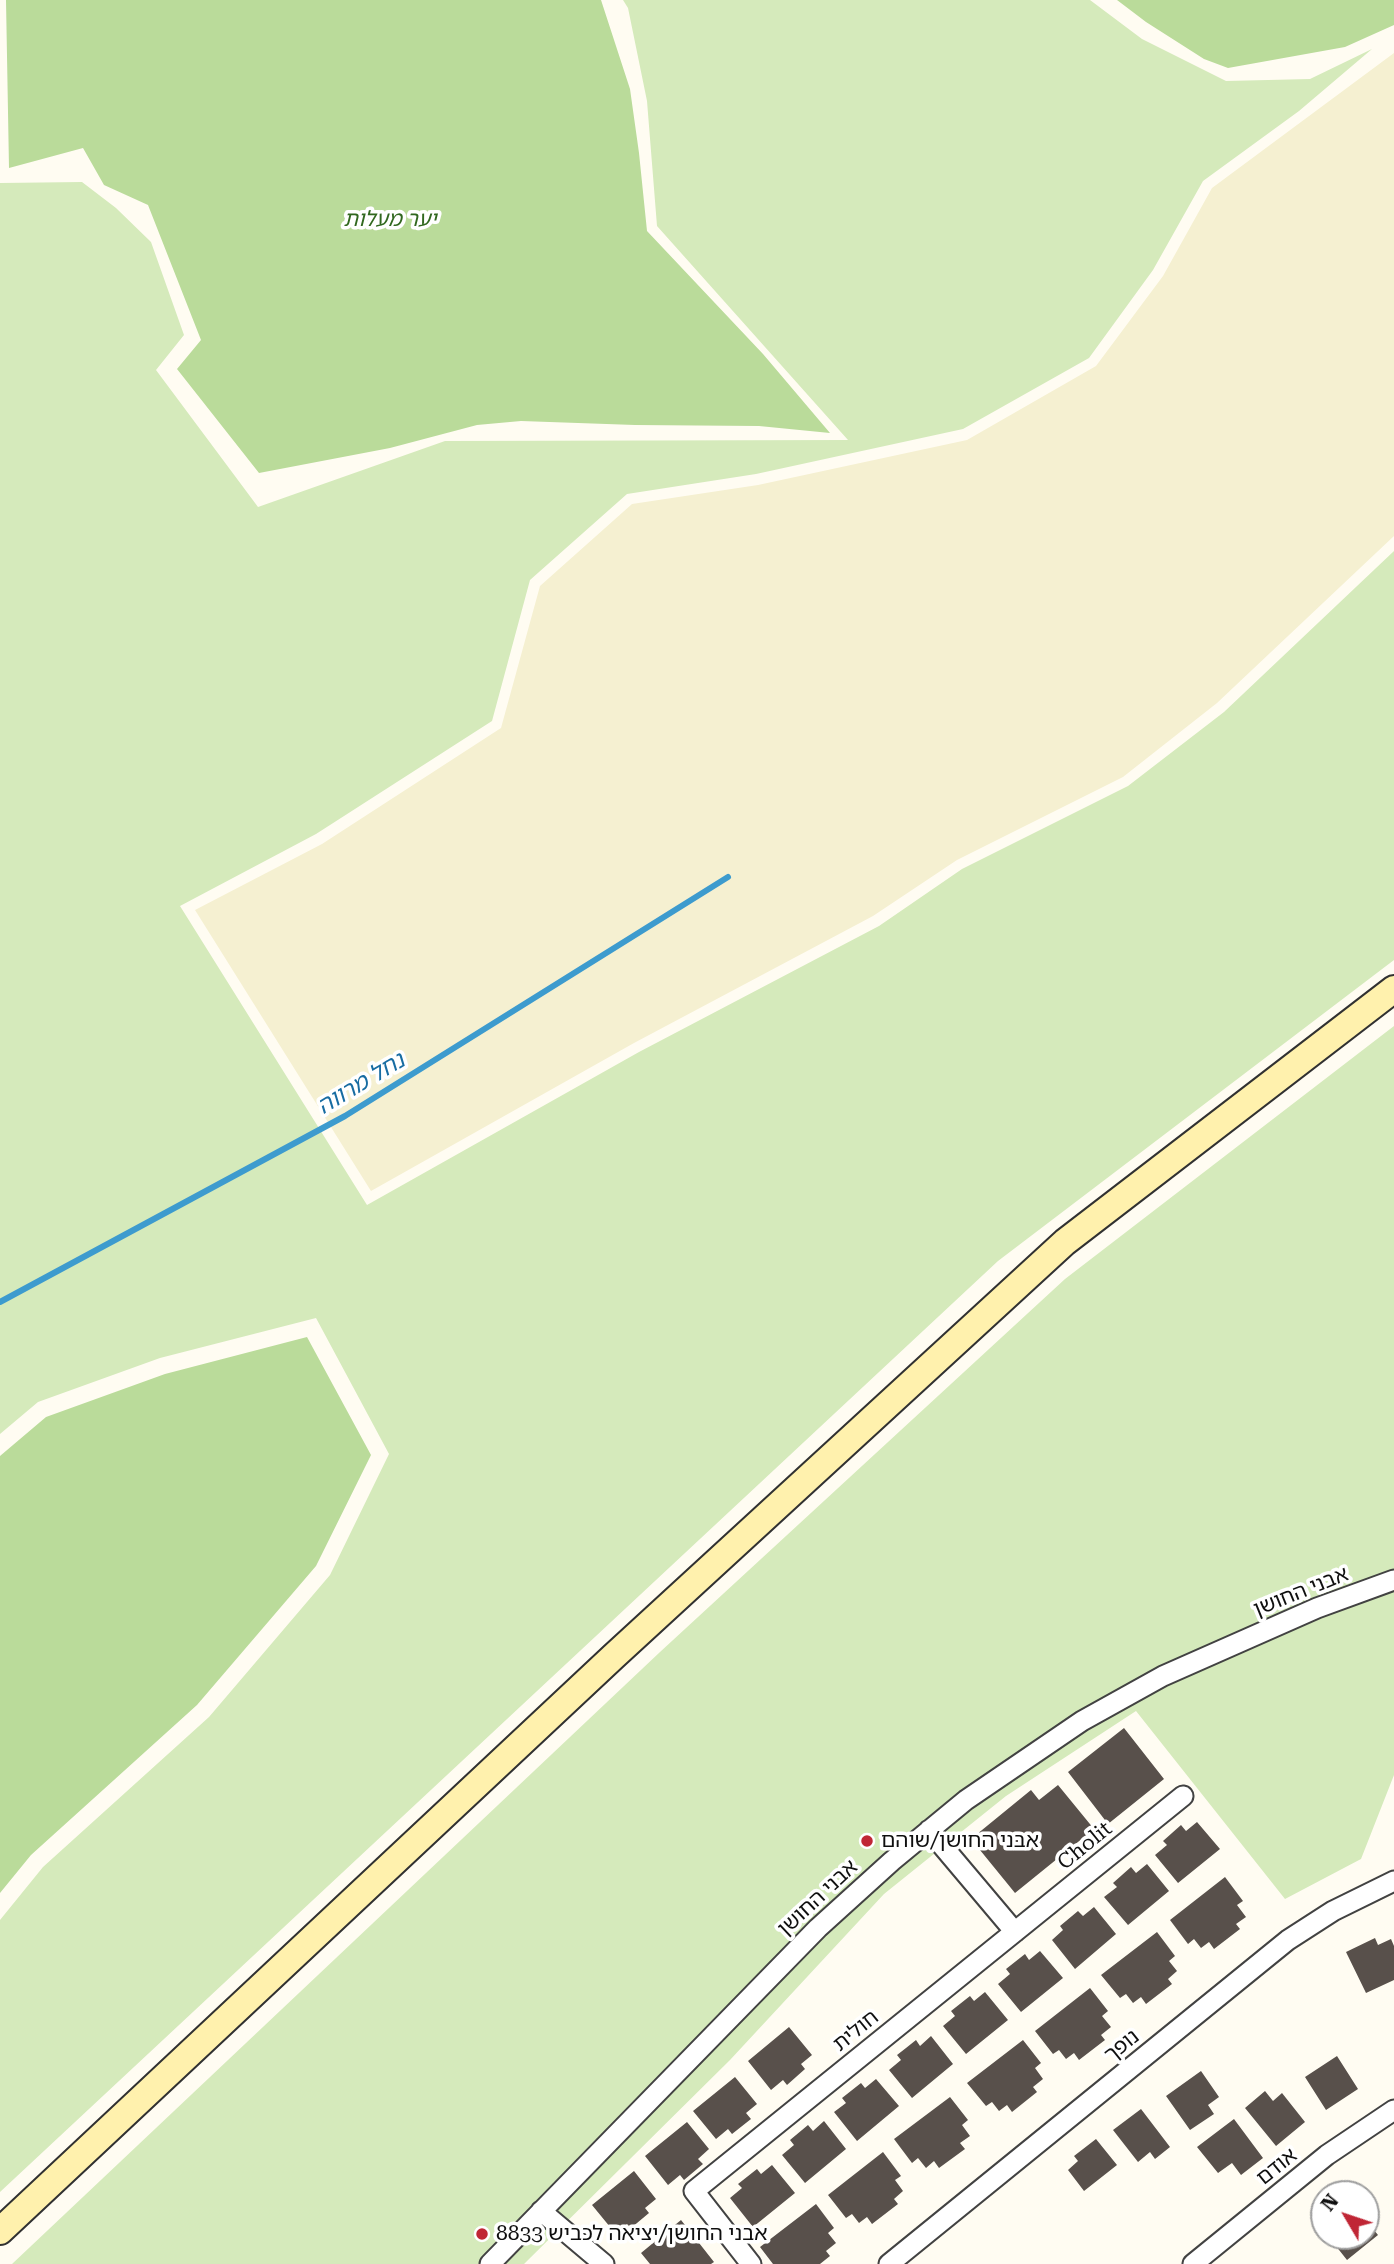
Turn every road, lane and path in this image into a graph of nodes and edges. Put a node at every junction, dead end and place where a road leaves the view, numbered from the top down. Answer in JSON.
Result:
{"nodes":[{"id":1,"x":1394,"y":989,"type":"edge"},
{"id":2,"x":1394,"y":1580,"type":"edge"},
{"id":3,"x":1183,"y":1796,"type":"dead end"},
{"id":4,"x":929,"y":1830,"type":"junction"},
{"id":5,"x":1394,"y":1881,"type":"edge"},
{"id":6,"x":1015,"y":1932,"type":"junction"},
{"id":7,"x":1394,"y":2110,"type":"edge"},
{"id":8,"x":541,"y":2211,"type":"junction"},
{"id":9,"x":0,"y":2231,"type":"edge"},
{"id":10,"x":490,"y":2264,"type":"edge"},
{"id":11,"x":604,"y":2264,"type":"edge"},
{"id":12,"x":751,"y":2264,"type":"edge"},
{"id":13,"x":889,"y":2264,"type":"edge"},
{"id":14,"x":1194,"y":2264,"type":"edge"}],
"edges":[{"from":1,"to":9,"type":"main road"},
{"from":2,"to":4,"type":"street","name":"אבני החושן"},
{"from":3,"to":6,"type":"street","name":"Cholit"},
{"from":4,"to":6,"type":"street"},
{"from":4,"to":8,"type":"street","name":"אבני החושן"},
{"from":5,"to":13,"type":"street","name":"נופך"},
{"from":6,"to":12,"type":"street","name":"חולית"},
{"from":7,"to":14,"type":"street","name":"אודם"},
{"from":8,"to":10,"type":"street","name":"אבני החושן"},
{"from":8,"to":11,"type":"street"}]}
